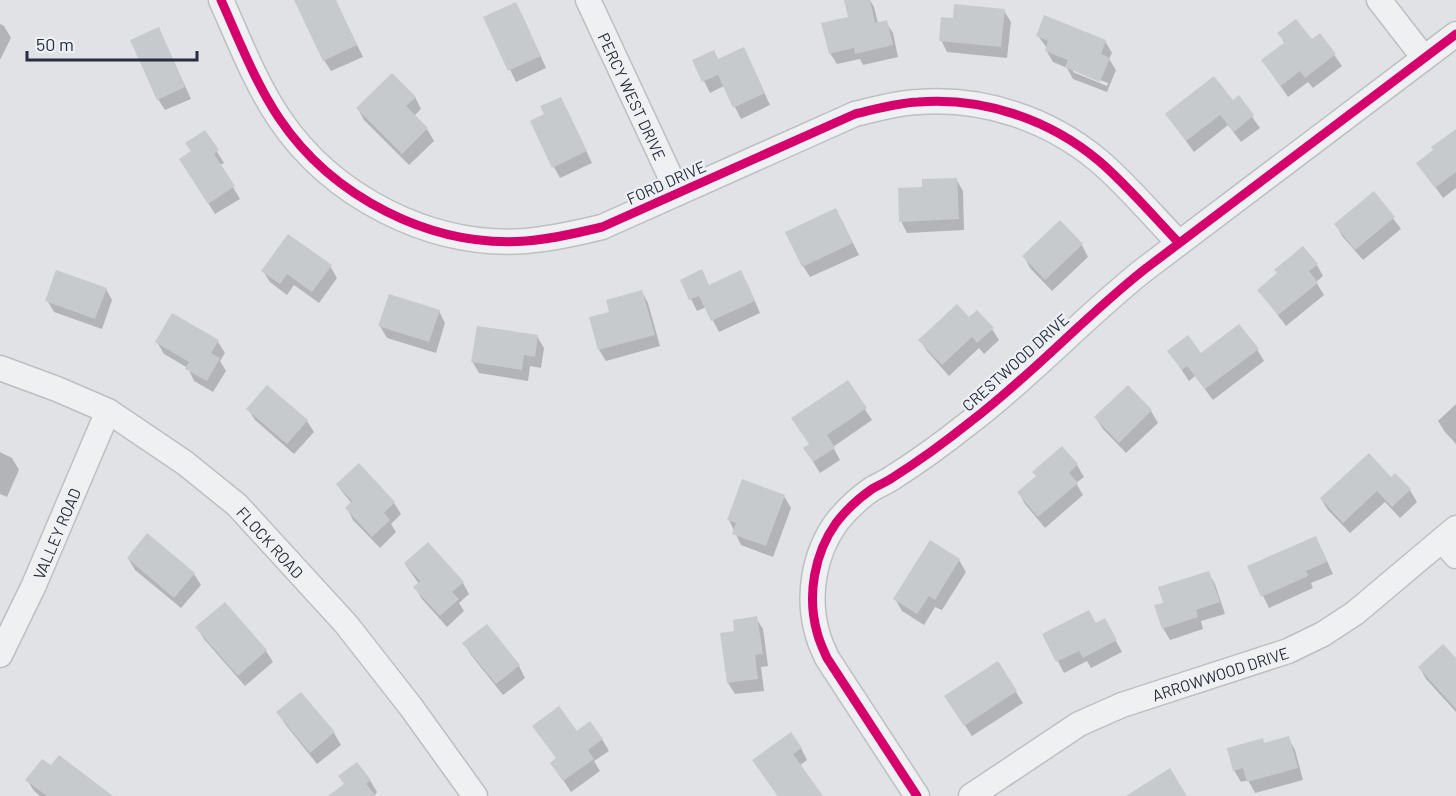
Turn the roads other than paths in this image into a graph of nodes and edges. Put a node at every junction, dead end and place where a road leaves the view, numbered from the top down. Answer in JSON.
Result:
{"nodes":[{"id":1,"x":221,"y":0,"type":"edge"},
{"id":2,"x":588,"y":0,"type":"edge"},
{"id":3,"x":1379,"y":0,"type":"edge"},
{"id":4,"x":1456,"y":34,"type":"edge"},
{"id":5,"x":1424,"y":58,"type":"junction"},
{"id":6,"x":678,"y":193,"type":"junction"},
{"id":7,"x":1179,"y":243,"type":"junction"},
{"id":8,"x":0,"y":369,"type":"edge"},
{"id":9,"x":108,"y":411,"type":"junction"},
{"id":10,"x":1451,"y":541,"type":"edge"},
{"id":11,"x":0,"y":656,"type":"edge"},
{"id":12,"x":475,"y":796,"type":"edge"},
{"id":13,"x":917,"y":796,"type":"edge"},
{"id":14,"x":971,"y":796,"type":"edge"}],
"edges":[{"from":1,"to":6,"type":"street","name":"FORD DRIVE"},
{"from":2,"to":6,"type":"street","name":"PERCY WEST DRIVE"},
{"from":3,"to":5,"type":"street"},
{"from":4,"to":5,"type":"street","name":"CRESTWOOD DRIVE"},
{"from":5,"to":7,"type":"street","name":"CRESTWOOD DRIVE"},
{"from":6,"to":7,"type":"street","name":"FORD DRIVE"},
{"from":7,"to":13,"type":"street","name":"CRESTWOOD DRIVE"},
{"from":8,"to":9,"type":"street","name":"FLOCK ROAD"},
{"from":9,"to":11,"type":"street","name":"VALLEY ROAD"},
{"from":9,"to":12,"type":"street","name":"FLOCK ROAD"},
{"from":10,"to":14,"type":"street","name":"ARROWWOOD DRIVE"}]}
